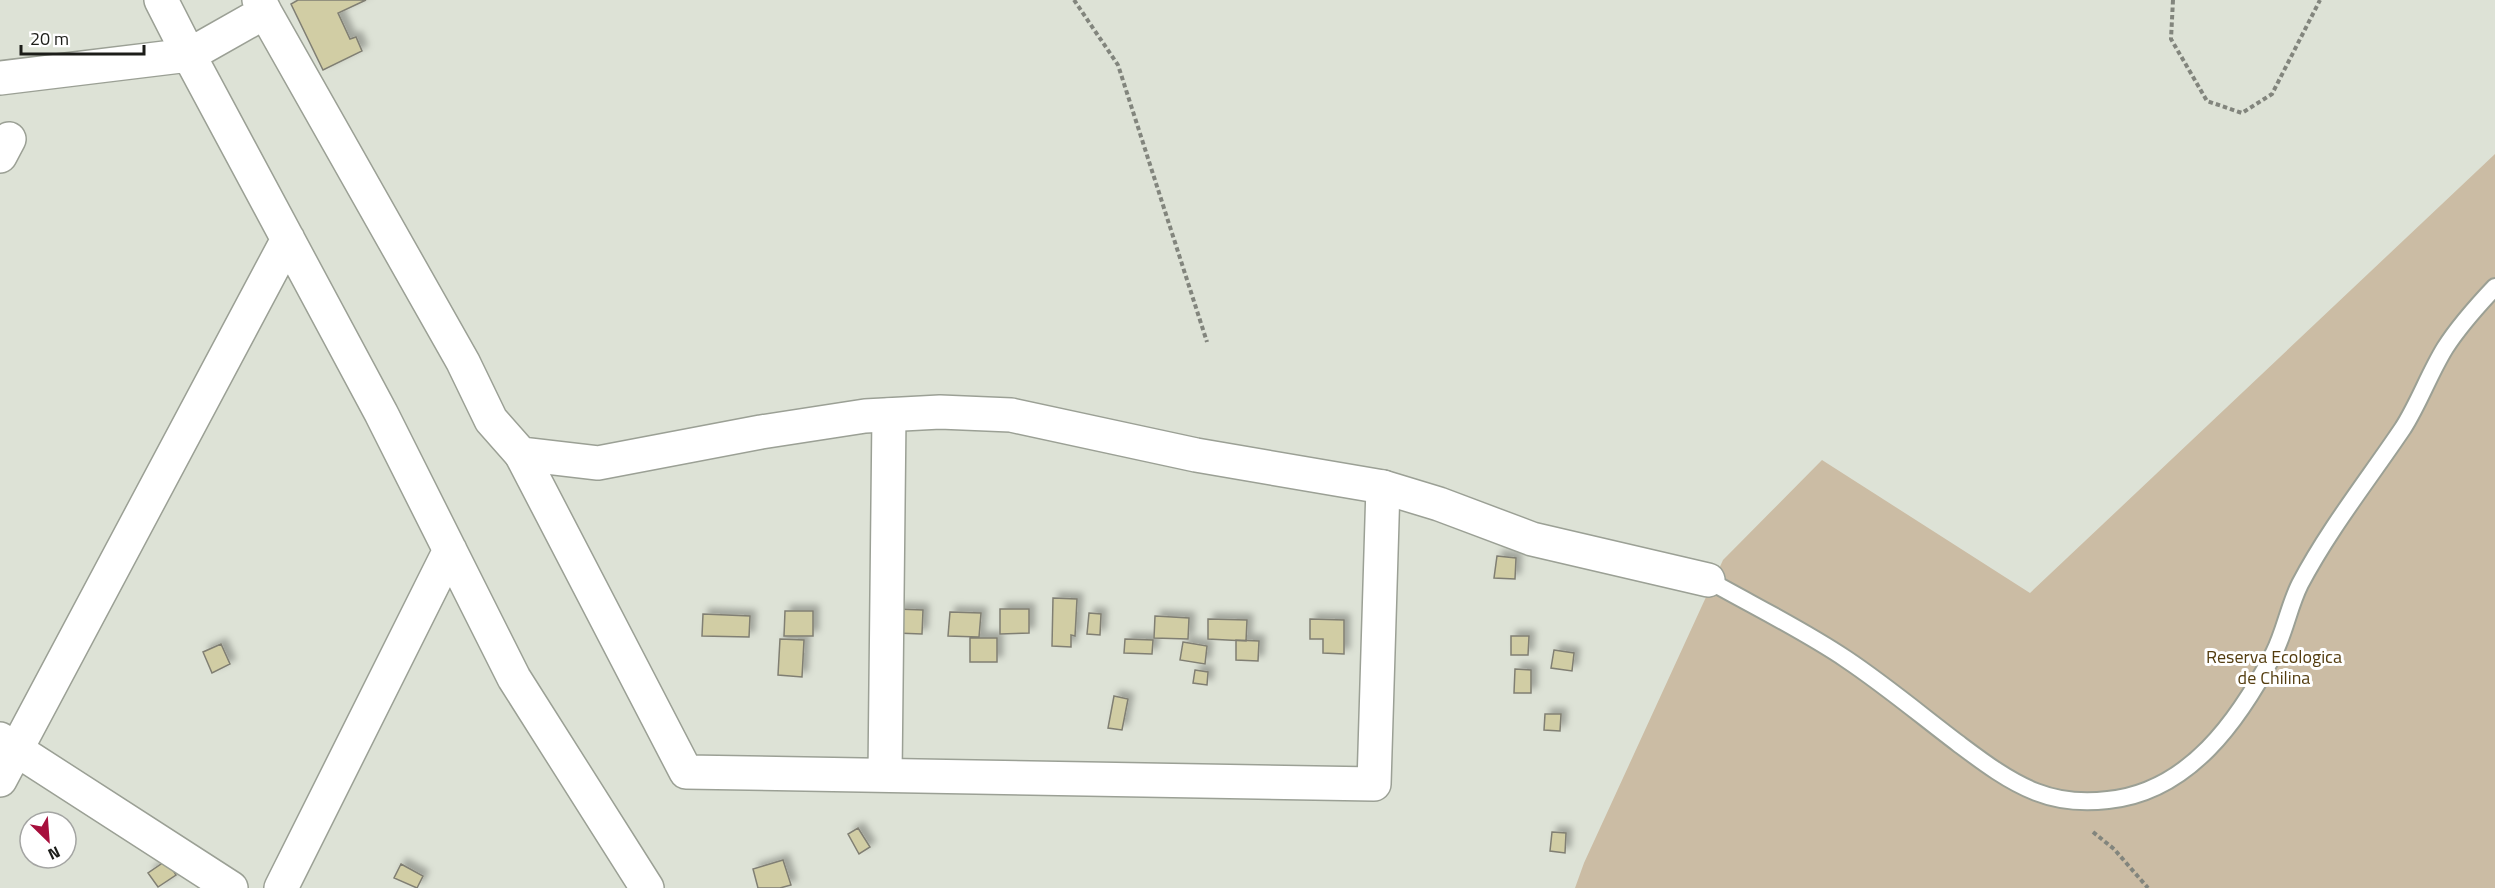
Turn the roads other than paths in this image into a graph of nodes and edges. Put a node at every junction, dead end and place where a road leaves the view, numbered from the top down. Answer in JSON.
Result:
{"nodes":[{"id":1,"x":161,"y":0,"type":"edge"},
{"id":2,"x":262,"y":6,"type":"edge"},
{"id":3,"x":189,"y":55,"type":"junction"},
{"id":4,"x":0,"y":78,"type":"edge"},
{"id":5,"x":288,"y":239,"type":"junction"},
{"id":6,"x":2495,"y":286,"type":"edge"},
{"id":7,"x":889,"y":415,"type":"junction"},
{"id":8,"x":521,"y":454,"type":"junction"},
{"id":9,"x":1383,"y":488,"type":"junction"},
{"id":10,"x":450,"y":550,"type":"junction"},
{"id":11,"x":1708,"y":580,"type":"joint"},
{"id":12,"x":8,"y":744,"type":"edge"},
{"id":13,"x":885,"y":776,"type":"junction"},
{"id":14,"x":0,"y":780,"type":"edge"},
{"id":15,"x":231,"y":888,"type":"edge"},
{"id":16,"x":282,"y":888,"type":"edge"},
{"id":17,"x":647,"y":888,"type":"edge"}],
"edges":[{"from":1,"to":3,"type":"street"},
{"from":2,"to":3,"type":"street"},
{"from":2,"to":8,"type":"street"},
{"from":3,"to":4,"type":"street"},
{"from":3,"to":5,"type":"street"},
{"from":5,"to":10,"type":"street"},
{"from":5,"to":12,"type":"street"},
{"from":6,"to":11,"type":"lane"},
{"from":7,"to":8,"type":"street"},
{"from":7,"to":9,"type":"street"},
{"from":7,"to":13,"type":"street"},
{"from":8,"to":13,"type":"street"},
{"from":9,"to":11,"type":"street"},
{"from":9,"to":13,"type":"street"},
{"from":10,"to":16,"type":"street"},
{"from":10,"to":17,"type":"street"},
{"from":12,"to":14,"type":"street"},
{"from":12,"to":15,"type":"street"}]}
